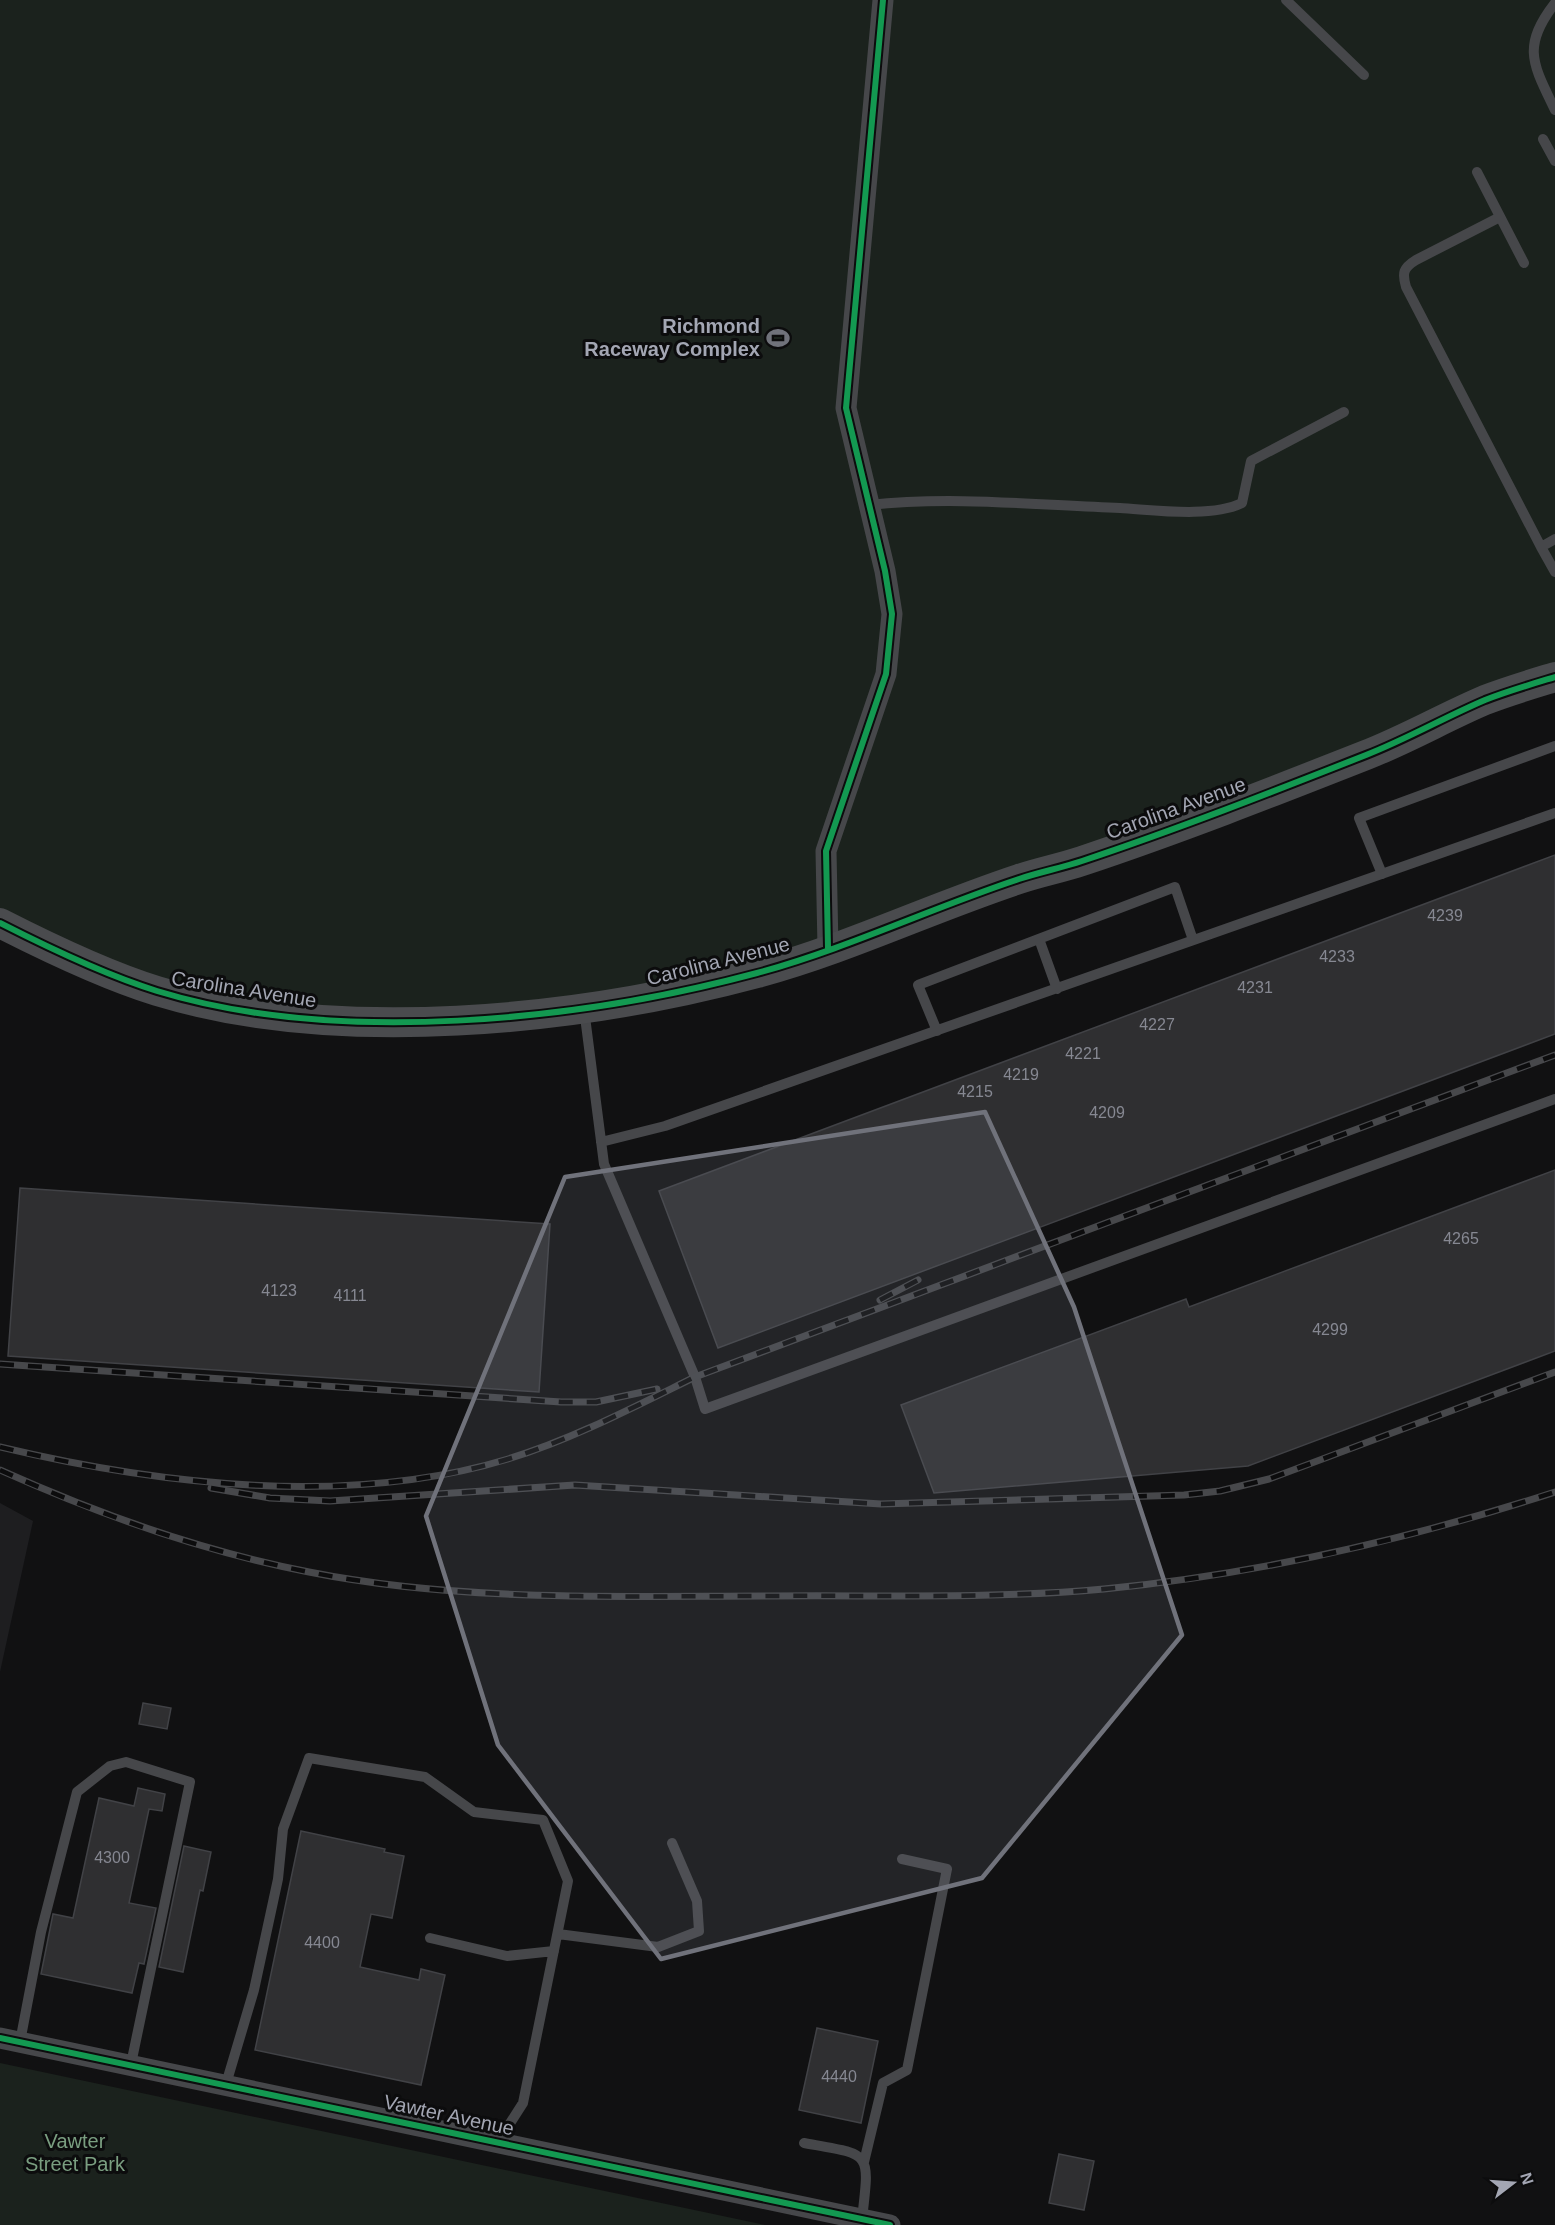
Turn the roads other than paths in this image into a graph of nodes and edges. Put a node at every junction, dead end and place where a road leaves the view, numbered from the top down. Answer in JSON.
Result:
{"nodes":[{"id":1,"x":883,"y":0,"type":"edge"},
{"id":2,"x":1286,"y":0,"type":"edge"},
{"id":3,"x":1555,"y":3,"type":"edge"},
{"id":4,"x":1364,"y":75,"type":"dead end"},
{"id":5,"x":1555,"y":110,"type":"edge"},
{"id":6,"x":1543,"y":139,"type":"dead end"},
{"id":7,"x":1555,"y":161,"type":"edge"},
{"id":8,"x":1477,"y":172,"type":"dead end"},
{"id":9,"x":1500,"y":218,"type":"junction"},
{"id":10,"x":1524,"y":263,"type":"dead end"},
{"id":11,"x":1344,"y":412,"type":"dead end"},
{"id":12,"x":869,"y":505,"type":"junction"},
{"id":13,"x":1555,"y":539,"type":"edge"},
{"id":14,"x":1541,"y":547,"type":"junction"},
{"id":15,"x":1555,"y":572,"type":"edge"},
{"id":16,"x":1555,"y":676,"type":"edge"},
{"id":17,"x":1555,"y":747,"type":"edge"},
{"id":18,"x":1555,"y":813,"type":"edge"},
{"id":19,"x":1382,"y":874,"type":"junction"},
{"id":20,"x":0,"y":923,"type":"edge"},
{"id":21,"x":1039,"y":939,"type":"junction"},
{"id":22,"x":1193,"y":940,"type":"junction"},
{"id":23,"x":828,"y":948,"type":"junction"},
{"id":24,"x":1057,"y":989,"type":"junction"},
{"id":25,"x":584,"y":1007,"type":"junction"},
{"id":26,"x":937,"y":1031,"type":"junction"},
{"id":27,"x":1555,"y":1098,"type":"edge"},
{"id":28,"x":601,"y":1142,"type":"junction"},
{"id":29,"x":672,"y":1842,"type":"dead end"},
{"id":30,"x":902,"y":1859,"type":"dead end"},
{"id":31,"x":558,"y":1934,"type":"junction"},
{"id":32,"x":430,"y":1938,"type":"dead end"},
{"id":33,"x":554,"y":1951,"type":"junction"},
{"id":34,"x":10,"y":2040,"type":"edge"},
{"id":35,"x":131,"y":2064,"type":"junction"},
{"id":36,"x":226,"y":2085,"type":"junction"},
{"id":37,"x":498,"y":2142,"type":"junction"},
{"id":38,"x":804,"y":2144,"type":"dead end"},
{"id":39,"x":864,"y":2162,"type":"junction"},
{"id":40,"x":862,"y":2219,"type":"junction"},
{"id":41,"x":890,"y":2225,"type":"edge"}],
"edges":[{"from":1,"to":12,"type":"street"},
{"from":2,"to":4,"type":"lane"},
{"from":3,"to":5,"type":"lane"},
{"from":6,"to":7,"type":"lane"},
{"from":8,"to":9,"type":"lane"},
{"from":9,"to":10,"type":"lane"},
{"from":9,"to":14,"type":"lane"},
{"from":11,"to":12,"type":"lane"},
{"from":12,"to":23,"type":"street"},
{"from":13,"to":14,"type":"lane"},
{"from":14,"to":15,"type":"lane"},
{"from":16,"to":23,"type":"street","name":"Carolina Avenue"},
{"from":17,"to":19,"type":"lane"},
{"from":18,"to":19,"type":"lane"},
{"from":19,"to":22,"type":"lane"},
{"from":20,"to":25,"type":"street","name":"Carolina Avenue"},
{"from":21,"to":22,"type":"lane"},
{"from":21,"to":24,"type":"lane"},
{"from":21,"to":26,"type":"lane"},
{"from":22,"to":24,"type":"lane"},
{"from":23,"to":25,"type":"street","name":"Carolina Avenue"},
{"from":24,"to":26,"type":"lane"},
{"from":25,"to":28,"type":"lane"},
{"from":26,"to":28,"type":"lane"},
{"from":27,"to":28,"type":"lane"},
{"from":29,"to":31,"type":"lane"},
{"from":30,"to":39,"type":"lane"},
{"from":31,"to":33,"type":"lane"},
{"from":31,"to":36,"type":"lane"},
{"from":32,"to":33,"type":"lane"},
{"from":33,"to":37,"type":"lane"},
{"from":34,"to":35,"type":"street","name":"Vawter Avenue"},
{"from":34,"to":35,"type":"lane"},
{"from":35,"to":36,"type":"street","name":"Vawter Avenue"},
{"from":36,"to":37,"type":"street","name":"Vawter Avenue"},
{"from":37,"to":40,"type":"street","name":"Vawter Avenue"},
{"from":38,"to":39,"type":"lane"},
{"from":39,"to":40,"type":"lane"},
{"from":40,"to":41,"type":"street","name":"Vawter Avenue"}]}
